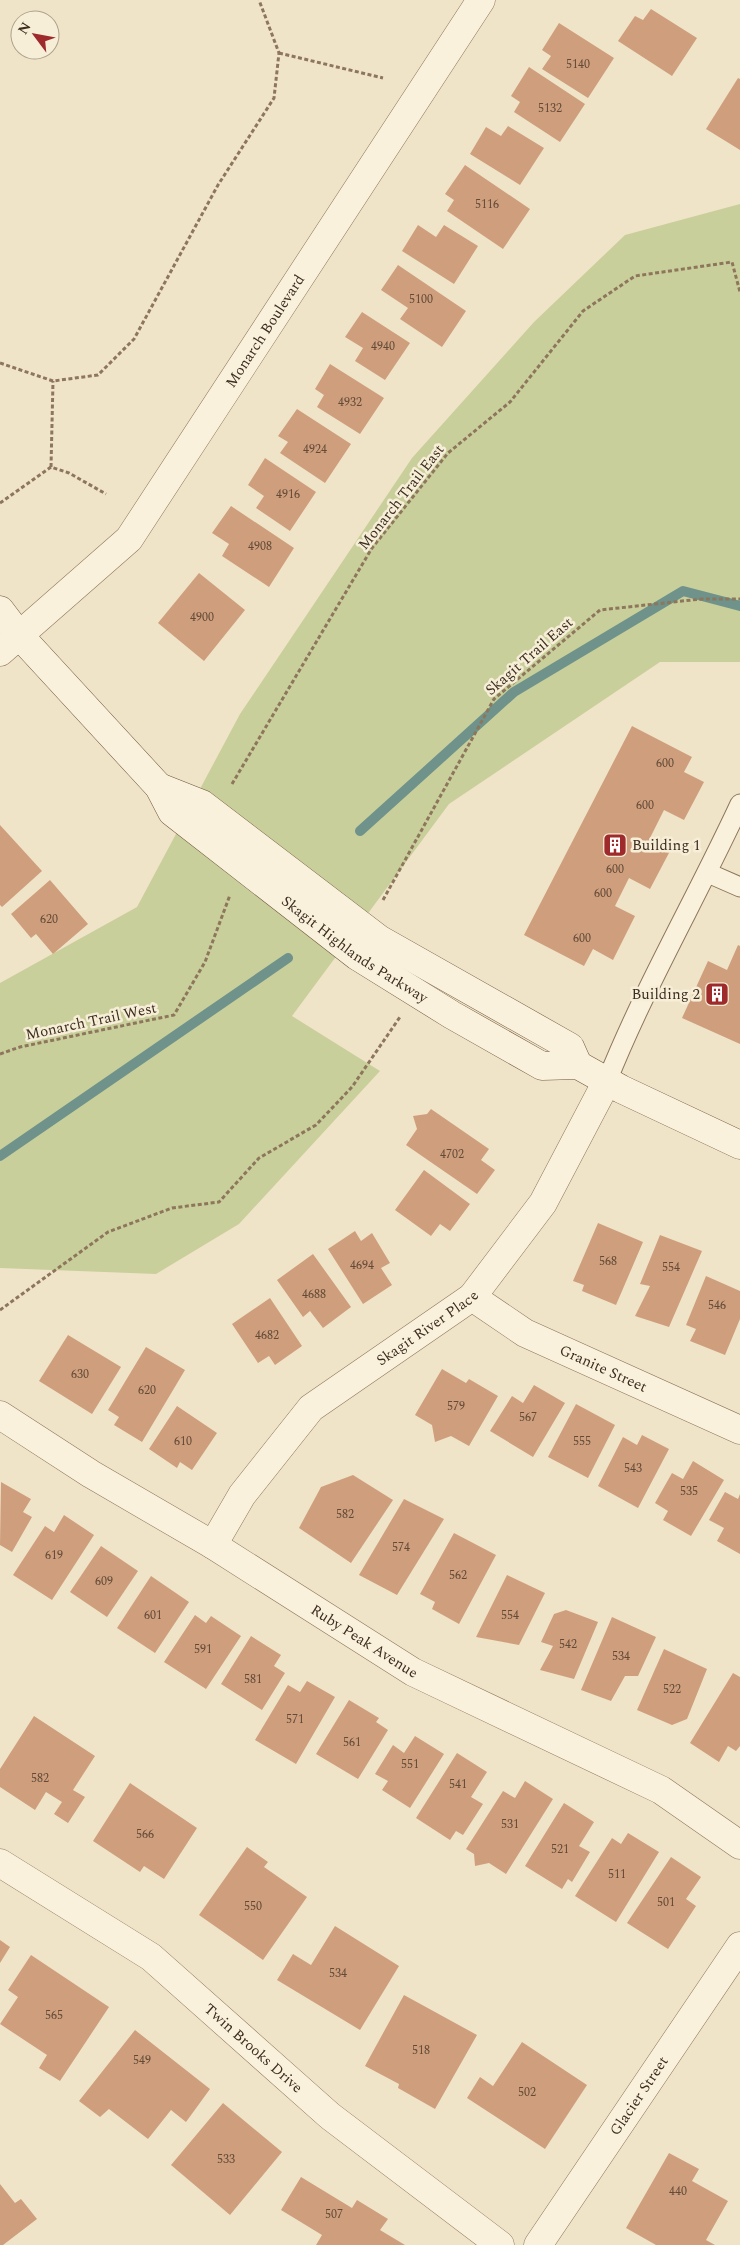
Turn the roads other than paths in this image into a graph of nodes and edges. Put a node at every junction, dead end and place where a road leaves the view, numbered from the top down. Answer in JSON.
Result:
{"nodes":[{"id":1,"x":481,"y":0,"type":"edge"},
{"id":2,"x":0,"y":610,"type":"edge"},
{"id":3,"x":10,"y":643,"type":"edge"},
{"id":4,"x":740,"y":804,"type":"edge"},
{"id":5,"x":708,"y":874,"type":"junction"},
{"id":6,"x":740,"y":887,"type":"edge"},
{"id":7,"x":607,"y":1081,"type":"junction"},
{"id":8,"x":740,"y":1145,"type":"edge"},
{"id":9,"x":472,"y":1297,"type":"junction"},
{"id":10,"x":0,"y":1416,"type":"edge"},
{"id":11,"x":740,"y":1430,"type":"edge"},
{"id":12,"x":213,"y":1545,"type":"junction"},
{"id":13,"x":740,"y":1846,"type":"edge"},
{"id":14,"x":0,"y":1862,"type":"edge"},
{"id":15,"x":740,"y":1946,"type":"edge"},
{"id":16,"x":500,"y":2245,"type":"edge"},
{"id":17,"x":538,"y":2245,"type":"edge"}],
"edges":[{"from":1,"to":3,"type":"street","name":"Monarch Boulevard"},
{"from":2,"to":3,"type":"street","name":"Skagit Highlands Parkway"},
{"from":3,"to":7,"type":"street","name":"Skagit Highlands Parkway"},
{"from":4,"to":5,"type":"lane"},
{"from":5,"to":6,"type":"lane"},
{"from":5,"to":7,"type":"lane"},
{"from":7,"to":8,"type":"street","name":"Skagit Highlands Parkway"},
{"from":7,"to":9,"type":"street","name":"Skagit River Place"},
{"from":9,"to":11,"type":"street","name":"Granite Street"},
{"from":9,"to":12,"type":"street","name":"Skagit River Place"},
{"from":10,"to":12,"type":"street","name":"Ruby Peak Avenue"},
{"from":12,"to":13,"type":"street","name":"Ruby Peak Avenue"},
{"from":14,"to":16,"type":"street","name":"Twin Brooks Drive"},
{"from":15,"to":17,"type":"street","name":"Glacier Street"}]}
